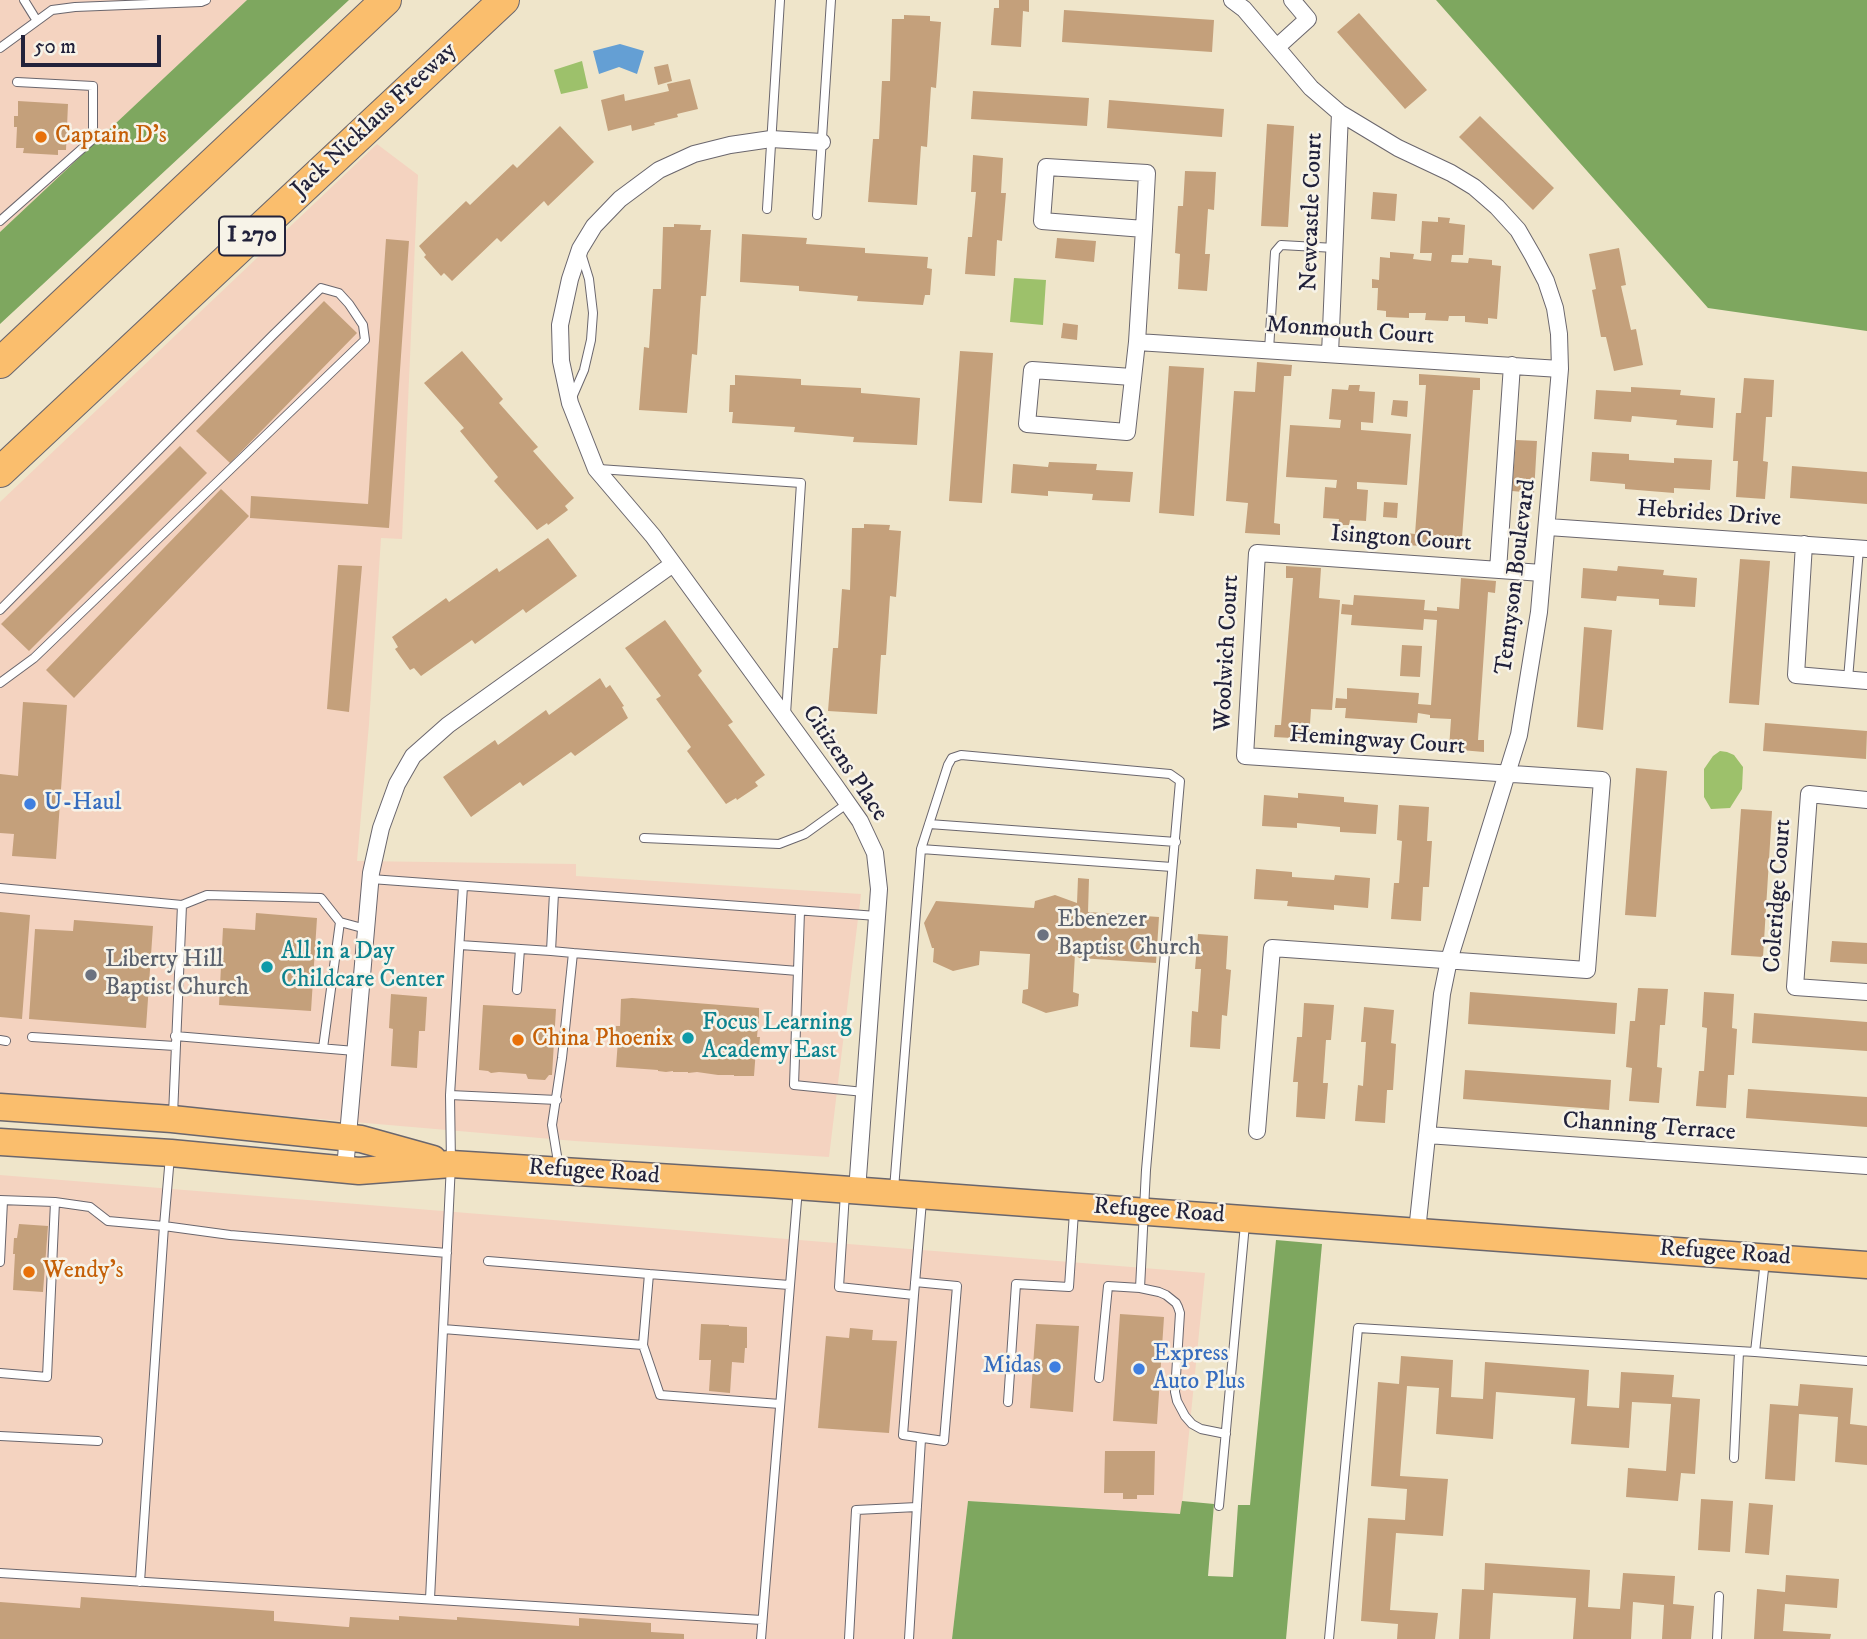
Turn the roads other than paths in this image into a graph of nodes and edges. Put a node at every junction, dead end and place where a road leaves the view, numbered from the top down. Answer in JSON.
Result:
{"nodes":[{"id":1,"x":24,"y":0,"type":"edge"},
{"id":2,"x":206,"y":0,"type":"edge"},
{"id":3,"x":386,"y":0,"type":"edge"},
{"id":4,"x":505,"y":0,"type":"edge"},
{"id":5,"x":780,"y":0,"type":"edge"},
{"id":6,"x":831,"y":0,"type":"edge"},
{"id":7,"x":1232,"y":0,"type":"edge"},
{"id":8,"x":1292,"y":0,"type":"edge"},
{"id":9,"x":37,"y":21,"type":"junction"},
{"id":10,"x":1277,"y":47,"type":"junction"},
{"id":11,"x":0,"y":48,"type":"edge"},
{"id":12,"x":17,"y":82,"type":"dead end"},
{"id":13,"x":1340,"y":113,"type":"junction"},
{"id":14,"x":771,"y":139,"type":"junction"},
{"id":15,"x":822,"y":142,"type":"junction"},
{"id":16,"x":767,"y":209,"type":"dead end"},
{"id":17,"x":817,"y":215,"type":"dead end"},
{"id":18,"x":0,"y":221,"type":"edge"},
{"id":19,"x":1144,"y":229,"type":"junction"},
{"id":20,"x":1335,"y":248,"type":"junction"},
{"id":21,"x":580,"y":249,"type":"junction"},
{"id":22,"x":1137,"y":342,"type":"junction"},
{"id":23,"x":1269,"y":350,"type":"junction"},
{"id":24,"x":1330,"y":354,"type":"junction"},
{"id":25,"x":0,"y":363,"type":"edge"},
{"id":26,"x":1512,"y":365,"type":"junction"},
{"id":27,"x":1560,"y":369,"type":"junction"},
{"id":28,"x":1132,"y":377,"type":"junction"},
{"id":29,"x":570,"y":403,"type":"junction"},
{"id":30,"x":596,"y":469,"type":"junction"},
{"id":31,"x":0,"y":472,"type":"edge"},
{"id":32,"x":1548,"y":527,"type":"junction"},
{"id":33,"x":1804,"y":544,"type":"junction"},
{"id":34,"x":1863,"y":549,"type":"edge"},
{"id":35,"x":1257,"y":553,"type":"joint"},
{"id":36,"x":673,"y":564,"type":"junction"},
{"id":37,"x":1498,"y":570,"type":"junction"},
{"id":38,"x":1542,"y":573,"type":"junction"},
{"id":39,"x":0,"y":610,"type":"edge"},
{"id":40,"x":1848,"y":679,"type":"junction"},
{"id":41,"x":1867,"y":681,"type":"edge"},
{"id":42,"x":0,"y":683,"type":"edge"},
{"id":43,"x":785,"y":717,"type":"junction"},
{"id":44,"x":1245,"y":756,"type":"joint"},
{"id":45,"x":1507,"y":773,"type":"junction"},
{"id":46,"x":1867,"y":800,"type":"edge"},
{"id":47,"x":848,"y":803,"type":"junction"},
{"id":48,"x":929,"y":824,"type":"junction"},
{"id":49,"x":645,"y":838,"type":"dead end"},
{"id":50,"x":1176,"y":842,"type":"junction"},
{"id":51,"x":921,"y":849,"type":"junction"},
{"id":52,"x":1172,"y":867,"type":"junction"},
{"id":53,"x":370,"y":879,"type":"junction"},
{"id":54,"x":463,"y":886,"type":"junction"},
{"id":55,"x":0,"y":888,"type":"edge"},
{"id":56,"x":554,"y":893,"type":"junction"},
{"id":57,"x":182,"y":905,"type":"junction"},
{"id":58,"x":800,"y":911,"type":"junction"},
{"id":59,"x":877,"y":916,"type":"junction"},
{"id":60,"x":340,"y":922,"type":"junction"},
{"id":61,"x":366,"y":929,"type":"junction"},
{"id":62,"x":460,"y":945,"type":"junction"},
{"id":63,"x":520,"y":949,"type":"junction"},
{"id":64,"x":551,"y":951,"type":"junction"},
{"id":65,"x":573,"y":953,"type":"junction"},
{"id":66,"x":1448,"y":960,"type":"junction"},
{"id":67,"x":798,"y":971,"type":"junction"},
{"id":68,"x":517,"y":990,"type":"dead end"},
{"id":69,"x":1867,"y":992,"type":"edge"},
{"id":70,"x":175,"y":1036,"type":"junction"},
{"id":71,"x":32,"y":1037,"type":"dead end"},
{"id":72,"x":175,"y":1046,"type":"junction"},
{"id":73,"x":323,"y":1048,"type":"junction"},
{"id":74,"x":355,"y":1051,"type":"junction"},
{"id":75,"x":864,"y":1092,"type":"junction"},
{"id":76,"x":450,"y":1095,"type":"junction"},
{"id":77,"x":557,"y":1100,"type":"junction"},
{"id":78,"x":0,"y":1107,"type":"edge"},
{"id":79,"x":172,"y":1119,"type":"junction"},
{"id":80,"x":1257,"y":1131,"type":"dead end"},
{"id":81,"x":1427,"y":1135,"type":"junction"},
{"id":82,"x":348,"y":1138,"type":"junction"},
{"id":83,"x":0,"y":1142,"type":"edge"},
{"id":84,"x":170,"y":1153,"type":"junction"},
{"id":85,"x":452,"y":1164,"type":"junction"},
{"id":86,"x":1867,"y":1166,"type":"edge"},
{"id":87,"x":345,"y":1169,"type":"junction"},
{"id":88,"x":559,"y":1171,"type":"junction"},
{"id":89,"x":798,"y":1187,"type":"junction"},
{"id":90,"x":851,"y":1190,"type":"junction"},
{"id":91,"x":894,"y":1193,"type":"junction"},
{"id":92,"x":922,"y":1195,"type":"junction"},
{"id":93,"x":2,"y":1200,"type":"edge"},
{"id":94,"x":55,"y":1202,"type":"junction"},
{"id":95,"x":1075,"y":1206,"type":"junction"},
{"id":96,"x":1143,"y":1210,"type":"junction"},
{"id":97,"x":1246,"y":1218,"type":"junction"},
{"id":98,"x":164,"y":1226,"type":"junction"},
{"id":99,"x":1417,"y":1231,"type":"junction"},
{"id":100,"x":447,"y":1253,"type":"junction"},
{"id":101,"x":1766,"y":1257,"type":"junction"},
{"id":102,"x":488,"y":1261,"type":"dead end"},
{"id":103,"x":0,"y":1262,"type":"edge"},
{"id":104,"x":1867,"y":1265,"type":"edge"},
{"id":105,"x":649,"y":1274,"type":"junction"},
{"id":106,"x":915,"y":1282,"type":"junction"},
{"id":107,"x":789,"y":1285,"type":"junction"},
{"id":108,"x":1140,"y":1288,"type":"junction"},
{"id":109,"x":914,"y":1295,"type":"junction"},
{"id":110,"x":443,"y":1329,"type":"junction"},
{"id":111,"x":643,"y":1345,"type":"junction"},
{"id":112,"x":1739,"y":1352,"type":"junction"},
{"id":113,"x":1755,"y":1352,"type":"junction"},
{"id":114,"x":1867,"y":1361,"type":"edge"},
{"id":115,"x":0,"y":1373,"type":"edge"},
{"id":116,"x":1100,"y":1378,"type":"dead end"},
{"id":117,"x":1008,"y":1402,"type":"dead end"},
{"id":118,"x":780,"y":1404,"type":"junction"},
{"id":119,"x":1226,"y":1434,"type":"junction"},
{"id":120,"x":0,"y":1436,"type":"edge"},
{"id":121,"x":921,"y":1439,"type":"junction"},
{"id":122,"x":98,"y":1441,"type":"dead end"},
{"id":123,"x":1734,"y":1458,"type":"dead end"},
{"id":124,"x":1219,"y":1506,"type":"dead end"},
{"id":125,"x":917,"y":1507,"type":"junction"},
{"id":126,"x":0,"y":1573,"type":"edge"},
{"id":127,"x":139,"y":1582,"type":"junction"},
{"id":128,"x":1719,"y":1596,"type":"dead end"},
{"id":129,"x":430,"y":1599,"type":"junction"},
{"id":130,"x":762,"y":1620,"type":"junction"},
{"id":131,"x":761,"y":1639,"type":"edge"},
{"id":132,"x":849,"y":1639,"type":"edge"},
{"id":133,"x":909,"y":1639,"type":"edge"},
{"id":134,"x":1329,"y":1639,"type":"edge"},
{"id":135,"x":1717,"y":1639,"type":"edge"}],
"edges":[{"from":1,"to":9,"type":"lane"},
{"from":2,"to":9,"type":"lane"},
{"from":3,"to":25,"type":"highway"},
{"from":4,"to":31,"type":"highway","name":"Jack Nicklaus Freeway","number":"I 270"},
{"from":5,"to":14,"type":"lane"},
{"from":6,"to":15,"type":"lane"},
{"from":7,"to":10,"type":"street","name":"Tennyson Boulevard"},
{"from":8,"to":10,"type":"street"},
{"from":9,"to":11,"type":"lane"},
{"from":10,"to":13,"type":"street","name":"Tennyson Boulevard"},
{"from":12,"to":18,"type":"lane"},
{"from":13,"to":20,"type":"street","name":"Newcastle Court"},
{"from":13,"to":27,"type":"street","name":"Tennyson Boulevard"},
{"from":14,"to":15,"type":"street","name":"Citizens Place"},
{"from":14,"to":16,"type":"lane"},
{"from":14,"to":21,"type":"street","name":"Citizens Place"},
{"from":15,"to":17,"type":"lane"},
{"from":19,"to":19,"type":"street"},
{"from":19,"to":22,"type":"street"},
{"from":20,"to":23,"type":"lane"},
{"from":20,"to":24,"type":"street","name":"Newcastle Court"},
{"from":21,"to":29,"type":"street","name":"Citizens Place"},
{"from":21,"to":29,"type":"lane"},
{"from":22,"to":23,"type":"street","name":"Monmouth Court"},
{"from":22,"to":28,"type":"street"},
{"from":23,"to":24,"type":"street","name":"Monmouth Court"},
{"from":24,"to":26,"type":"street","name":"Monmouth Court"},
{"from":26,"to":27,"type":"street","name":"Monmouth Court"},
{"from":26,"to":37,"type":"street"},
{"from":27,"to":32,"type":"street","name":"Tennyson Boulevard"},
{"from":28,"to":28,"type":"street"},
{"from":29,"to":30,"type":"street","name":"Citizens Place"},
{"from":30,"to":36,"type":"street","name":"Citizens Place"},
{"from":30,"to":43,"type":"lane"},
{"from":32,"to":33,"type":"street","name":"Hebrides Drive"},
{"from":32,"to":38,"type":"street","name":"Tennyson Boulevard"},
{"from":33,"to":34,"type":"street","name":"Hebrides Drive"},
{"from":33,"to":40,"type":"street"},
{"from":34,"to":40,"type":"lane"},
{"from":35,"to":37,"type":"street","name":"Isington Court"},
{"from":35,"to":44,"type":"street","name":"Woolwich Court"},
{"from":36,"to":43,"type":"street","name":"Citizens Place"},
{"from":36,"to":53,"type":"street"},
{"from":37,"to":38,"type":"street","name":"Isington Court"},
{"from":38,"to":45,"type":"street","name":"Tennyson Boulevard"},
{"from":39,"to":42,"type":"lane"},
{"from":40,"to":41,"type":"street"},
{"from":43,"to":47,"type":"street","name":"Citizens Place"},
{"from":44,"to":45,"type":"street","name":"Hemingway Court"},
{"from":45,"to":66,"type":"street","name":"Tennyson Boulevard"},
{"from":45,"to":66,"type":"street","name":"Hemingway Court"},
{"from":46,"to":69,"type":"street","name":"Coleridge Court"},
{"from":47,"to":49,"type":"lane"},
{"from":47,"to":59,"type":"street","name":"Citizens Place"},
{"from":48,"to":50,"type":"lane"},
{"from":48,"to":50,"type":"lane"},
{"from":48,"to":51,"type":"lane"},
{"from":50,"to":52,"type":"lane"},
{"from":51,"to":52,"type":"lane"},
{"from":51,"to":91,"type":"lane"},
{"from":52,"to":96,"type":"lane"},
{"from":53,"to":54,"type":"lane"},
{"from":53,"to":61,"type":"street"},
{"from":54,"to":56,"type":"lane"},
{"from":54,"to":62,"type":"lane"},
{"from":55,"to":57,"type":"lane"},
{"from":56,"to":58,"type":"lane"},
{"from":56,"to":64,"type":"lane"},
{"from":57,"to":60,"type":"lane"},
{"from":57,"to":70,"type":"lane"},
{"from":58,"to":59,"type":"lane"},
{"from":58,"to":67,"type":"lane"},
{"from":59,"to":75,"type":"street","name":"Citizens Place"},
{"from":60,"to":61,"type":"lane"},
{"from":60,"to":73,"type":"lane"},
{"from":61,"to":74,"type":"street"},
{"from":62,"to":63,"type":"lane"},
{"from":62,"to":76,"type":"lane"},
{"from":63,"to":64,"type":"lane"},
{"from":63,"to":68,"type":"lane"},
{"from":64,"to":65,"type":"lane"},
{"from":65,"to":67,"type":"lane"},
{"from":65,"to":77,"type":"lane"},
{"from":66,"to":80,"type":"street"},
{"from":66,"to":81,"type":"street","name":"Tennyson Boulevard"},
{"from":67,"to":75,"type":"lane"},
{"from":70,"to":72,"type":"lane"},
{"from":70,"to":73,"type":"lane"},
{"from":71,"to":72,"type":"lane"},
{"from":72,"to":79,"type":"lane"},
{"from":73,"to":74,"type":"lane"},
{"from":74,"to":82,"type":"street"},
{"from":75,"to":90,"type":"street","name":"Citizens Place"},
{"from":76,"to":77,"type":"lane"},
{"from":76,"to":85,"type":"lane"},
{"from":77,"to":88,"type":"lane"},
{"from":78,"to":79,"type":"main road","name":"Refugee Road"},
{"from":79,"to":82,"type":"main road","name":"Refugee Road"},
{"from":81,"to":86,"type":"street","name":"Channing Terrace"},
{"from":81,"to":99,"type":"street","name":"Tennyson Boulevard"},
{"from":82,"to":85,"type":"main road","name":"Refugee Road"},
{"from":82,"to":87,"type":"street"},
{"from":83,"to":84,"type":"main road","name":"Refugee Road"},
{"from":84,"to":87,"type":"main road","name":"Refugee Road"},
{"from":84,"to":98,"type":"lane"},
{"from":85,"to":87,"type":"main road","name":"Refugee Road"},
{"from":85,"to":88,"type":"main road","name":"Refugee Road"},
{"from":85,"to":100,"type":"lane"},
{"from":88,"to":89,"type":"main road","name":"Refugee Road"},
{"from":89,"to":90,"type":"main road","name":"Refugee Road"},
{"from":89,"to":107,"type":"lane"},
{"from":90,"to":91,"type":"main road","name":"Refugee Road"},
{"from":90,"to":109,"type":"lane"},
{"from":91,"to":92,"type":"main road","name":"Refugee Road"},
{"from":92,"to":95,"type":"main road","name":"Refugee Road"},
{"from":92,"to":106,"type":"lane"},
{"from":93,"to":94,"type":"lane"},
{"from":93,"to":103,"type":"lane"},
{"from":94,"to":98,"type":"lane"},
{"from":94,"to":115,"type":"lane"},
{"from":95,"to":96,"type":"main road","name":"Refugee Road"},
{"from":95,"to":117,"type":"lane"},
{"from":96,"to":97,"type":"main road","name":"Refugee Road"},
{"from":96,"to":108,"type":"lane"},
{"from":97,"to":99,"type":"main road","name":"Refugee Road"},
{"from":97,"to":119,"type":"lane"},
{"from":98,"to":100,"type":"lane"},
{"from":98,"to":127,"type":"lane"},
{"from":99,"to":101,"type":"main road","name":"Refugee Road"},
{"from":100,"to":110,"type":"lane"},
{"from":101,"to":104,"type":"main road","name":"Refugee Road"},
{"from":101,"to":113,"type":"lane"},
{"from":102,"to":105,"type":"lane"},
{"from":105,"to":107,"type":"lane"},
{"from":105,"to":111,"type":"lane"},
{"from":106,"to":109,"type":"lane"},
{"from":106,"to":121,"type":"lane"},
{"from":107,"to":118,"type":"lane"},
{"from":108,"to":116,"type":"lane"},
{"from":108,"to":119,"type":"lane"},
{"from":109,"to":121,"type":"lane"},
{"from":110,"to":111,"type":"lane"},
{"from":110,"to":129,"type":"lane"},
{"from":111,"to":118,"type":"lane"},
{"from":112,"to":113,"type":"lane"},
{"from":112,"to":123,"type":"lane"},
{"from":112,"to":134,"type":"lane"},
{"from":113,"to":114,"type":"lane"},
{"from":118,"to":130,"type":"lane"},
{"from":119,"to":124,"type":"lane"},
{"from":120,"to":122,"type":"lane"},
{"from":121,"to":125,"type":"lane"},
{"from":125,"to":132,"type":"lane"},
{"from":125,"to":133,"type":"lane"},
{"from":126,"to":127,"type":"lane"},
{"from":127,"to":129,"type":"lane"},
{"from":128,"to":135,"type":"lane"},
{"from":129,"to":130,"type":"lane"},
{"from":130,"to":131,"type":"lane"}]}
